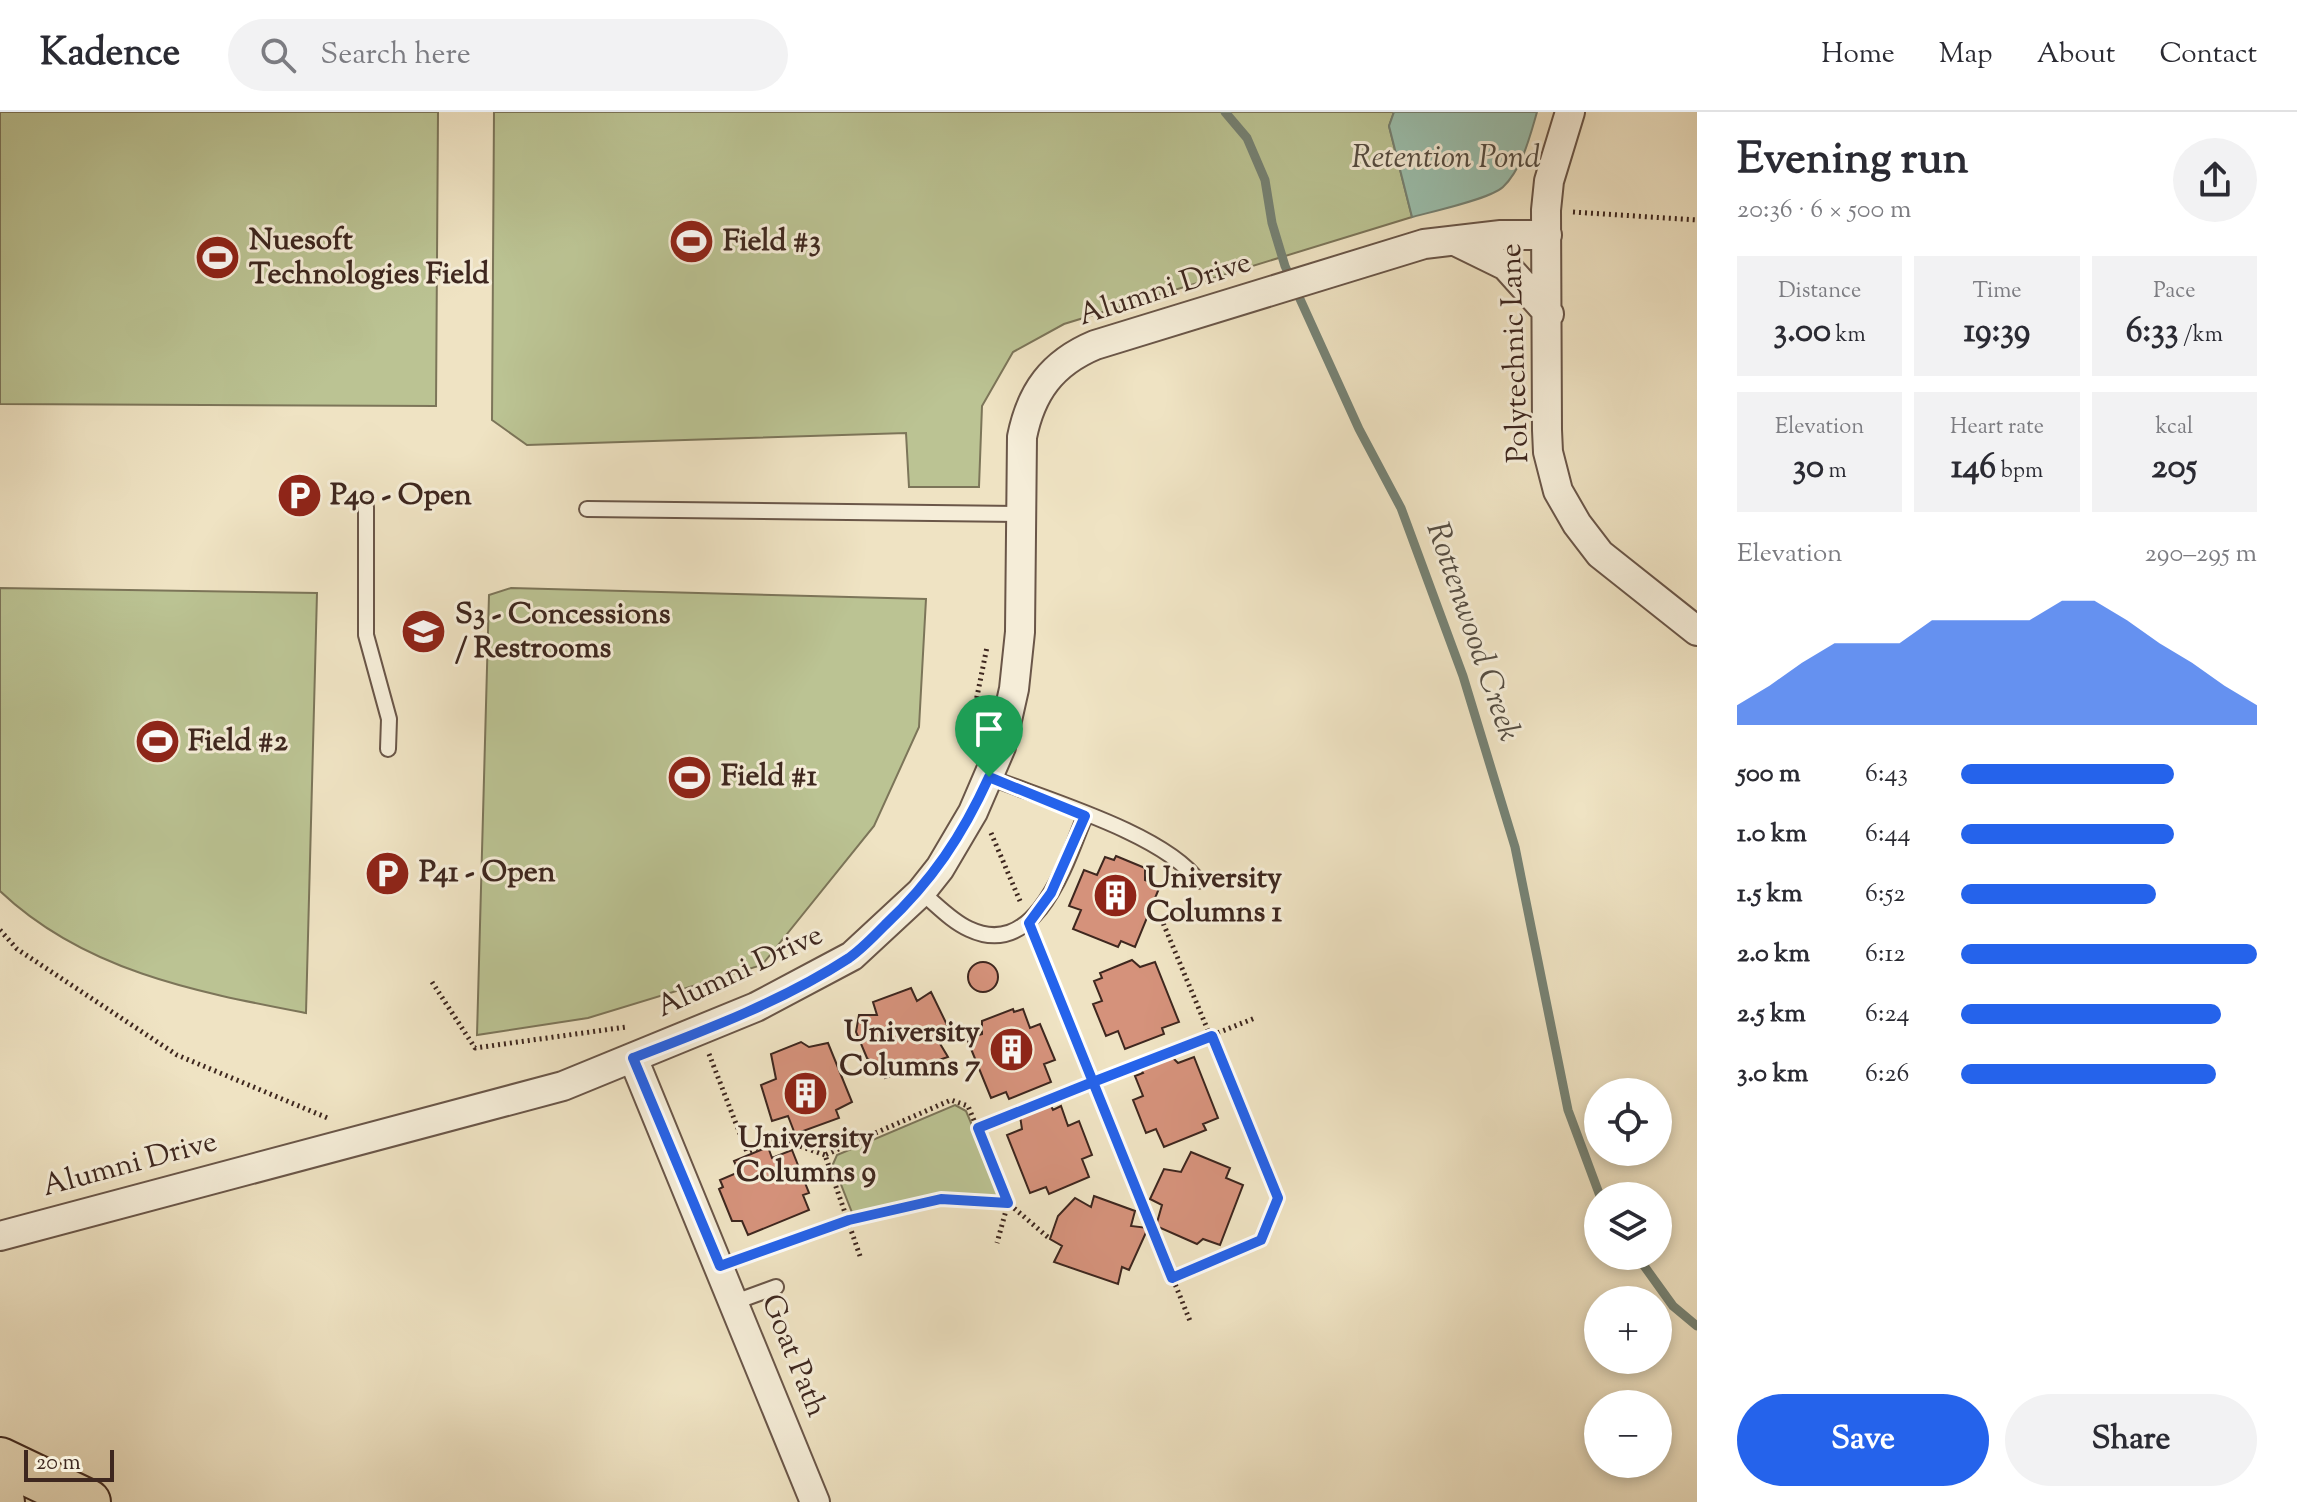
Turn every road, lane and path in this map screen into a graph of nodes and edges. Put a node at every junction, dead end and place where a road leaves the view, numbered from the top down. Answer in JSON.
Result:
{"nodes":[{"id":1,"x":1570,"y":112,"type":"edge"},
{"id":2,"x":1547,"y":235,"type":"junction"},
{"id":3,"x":1448,"y":240,"type":"junction"},
{"id":4,"x":1549,"y":314,"type":"junction"},
{"id":5,"x":366,"y":507,"type":"dead end"},
{"id":6,"x":587,"y":509,"type":"dead end"},
{"id":7,"x":1019,"y":514,"type":"junction"},
{"id":8,"x":1694,"y":623,"type":"edge"},
{"id":9,"x":388,"y":749,"type":"dead end"},
{"id":10,"x":989,"y":777,"type":"junction"},
{"id":11,"x":973,"y":812,"type":"junction"},
{"id":12,"x":1085,"y":816,"type":"junction"},
{"id":13,"x":1198,"y":881,"type":"dead end"},
{"id":14,"x":921,"y":892,"type":"junction"},
{"id":15,"x":1161,"y":918,"type":"dead end"},
{"id":16,"x":1029,"y":923,"type":"junction"},
{"id":17,"x":0,"y":930,"type":"edge"},
{"id":18,"x":1045,"y":931,"type":"dead end"},
{"id":19,"x":1036,"y":941,"type":"junction"},
{"id":20,"x":1029,"y":945,"type":"dead end"},
{"id":21,"x":432,"y":982,"type":"dead end"},
{"id":22,"x":1255,"y":1018,"type":"dead end"},
{"id":23,"x":1212,"y":1036,"type":"junction"},
{"id":24,"x":711,"y":1044,"type":"junction"},
{"id":25,"x":665,"y":1046,"type":"junction"},
{"id":26,"x":633,"y":1058,"type":"junction"},
{"id":27,"x":1093,"y":1082,"type":"junction"},
{"id":28,"x":978,"y":1128,"type":"junction"},
{"id":29,"x":371,"y":1136,"type":"junction"},
{"id":30,"x":825,"y":1155,"type":"junction"},
{"id":31,"x":1008,"y":1203,"type":"junction"},
{"id":32,"x":849,"y":1220,"type":"junction"},
{"id":33,"x":0,"y":1236,"type":"edge"},
{"id":34,"x":1050,"y":1239,"type":"dead end"},
{"id":35,"x":997,"y":1243,"type":"dead end"},
{"id":36,"x":860,"y":1256,"type":"dead end"},
{"id":37,"x":720,"y":1266,"type":"junction"},
{"id":38,"x":1172,"y":1278,"type":"junction"},
{"id":39,"x":776,"y":1287,"type":"dead end"},
{"id":40,"x":735,"y":1302,"type":"junction"},
{"id":41,"x":1190,"y":1321,"type":"dead end"},
{"id":42,"x":0,"y":1460,"type":"edge"},
{"id":43,"x":88,"y":1502,"type":"edge"},
{"id":44,"x":815,"y":1502,"type":"edge"}],
"edges":[{"from":1,"to":2,"type":"street","name":"Polytechnic Lane"},
{"from":2,"to":3,"type":"street","name":"Alumni Drive"},
{"from":2,"to":4,"type":"street","name":"Polytechnic Lane"},
{"from":3,"to":4,"type":"street"},
{"from":3,"to":7,"type":"street","name":"Alumni Drive"},
{"from":4,"to":8,"type":"street","name":"Polytechnic Lane"},
{"from":5,"to":9,"type":"lane"},
{"from":6,"to":7,"type":"lane"},
{"from":7,"to":10,"type":"street","name":"Alumni Drive"},
{"from":10,"to":11,"type":"street","name":"Alumni Drive"},
{"from":10,"to":12,"type":"lane"},
{"from":11,"to":14,"type":"street","name":"Alumni Drive"},
{"from":11,"to":16,"type":"path"},
{"from":12,"to":13,"type":"lane"},
{"from":12,"to":16,"type":"lane"},
{"from":14,"to":16,"type":"lane"},
{"from":14,"to":24,"type":"street","name":"Alumni Drive"},
{"from":15,"to":23,"type":"path"},
{"from":16,"to":19,"type":"path"},
{"from":17,"to":29,"type":"path"},
{"from":18,"to":19,"type":"path"},
{"from":19,"to":20,"type":"path"},
{"from":19,"to":27,"type":"path"},
{"from":21,"to":25,"type":"path"},
{"from":22,"to":23,"type":"path"},
{"from":23,"to":27,"type":"path"},
{"from":23,"to":38,"type":"path"},
{"from":24,"to":25,"type":"street","name":"Alumni Drive"},
{"from":24,"to":25,"type":"path"},
{"from":24,"to":30,"type":"path"},
{"from":25,"to":26,"type":"street","name":"Alumni Drive"},
{"from":26,"to":29,"type":"street","name":"Alumni Drive"},
{"from":26,"to":37,"type":"street","name":"Goat Path"},
{"from":27,"to":28,"type":"path"},
{"from":27,"to":38,"type":"path"},
{"from":28,"to":30,"type":"path"},
{"from":28,"to":31,"type":"path"},
{"from":29,"to":33,"type":"street","name":"Alumni Drive"},
{"from":30,"to":32,"type":"path"},
{"from":31,"to":32,"type":"path"},
{"from":31,"to":34,"type":"path"},
{"from":31,"to":35,"type":"path"},
{"from":32,"to":36,"type":"path"},
{"from":32,"to":37,"type":"path"},
{"from":37,"to":40,"type":"street","name":"Goat Path"},
{"from":38,"to":41,"type":"path"},
{"from":39,"to":40,"type":"lane"},
{"from":40,"to":44,"type":"street","name":"Goat Path"},
{"from":42,"to":43,"type":"main road"}]}
